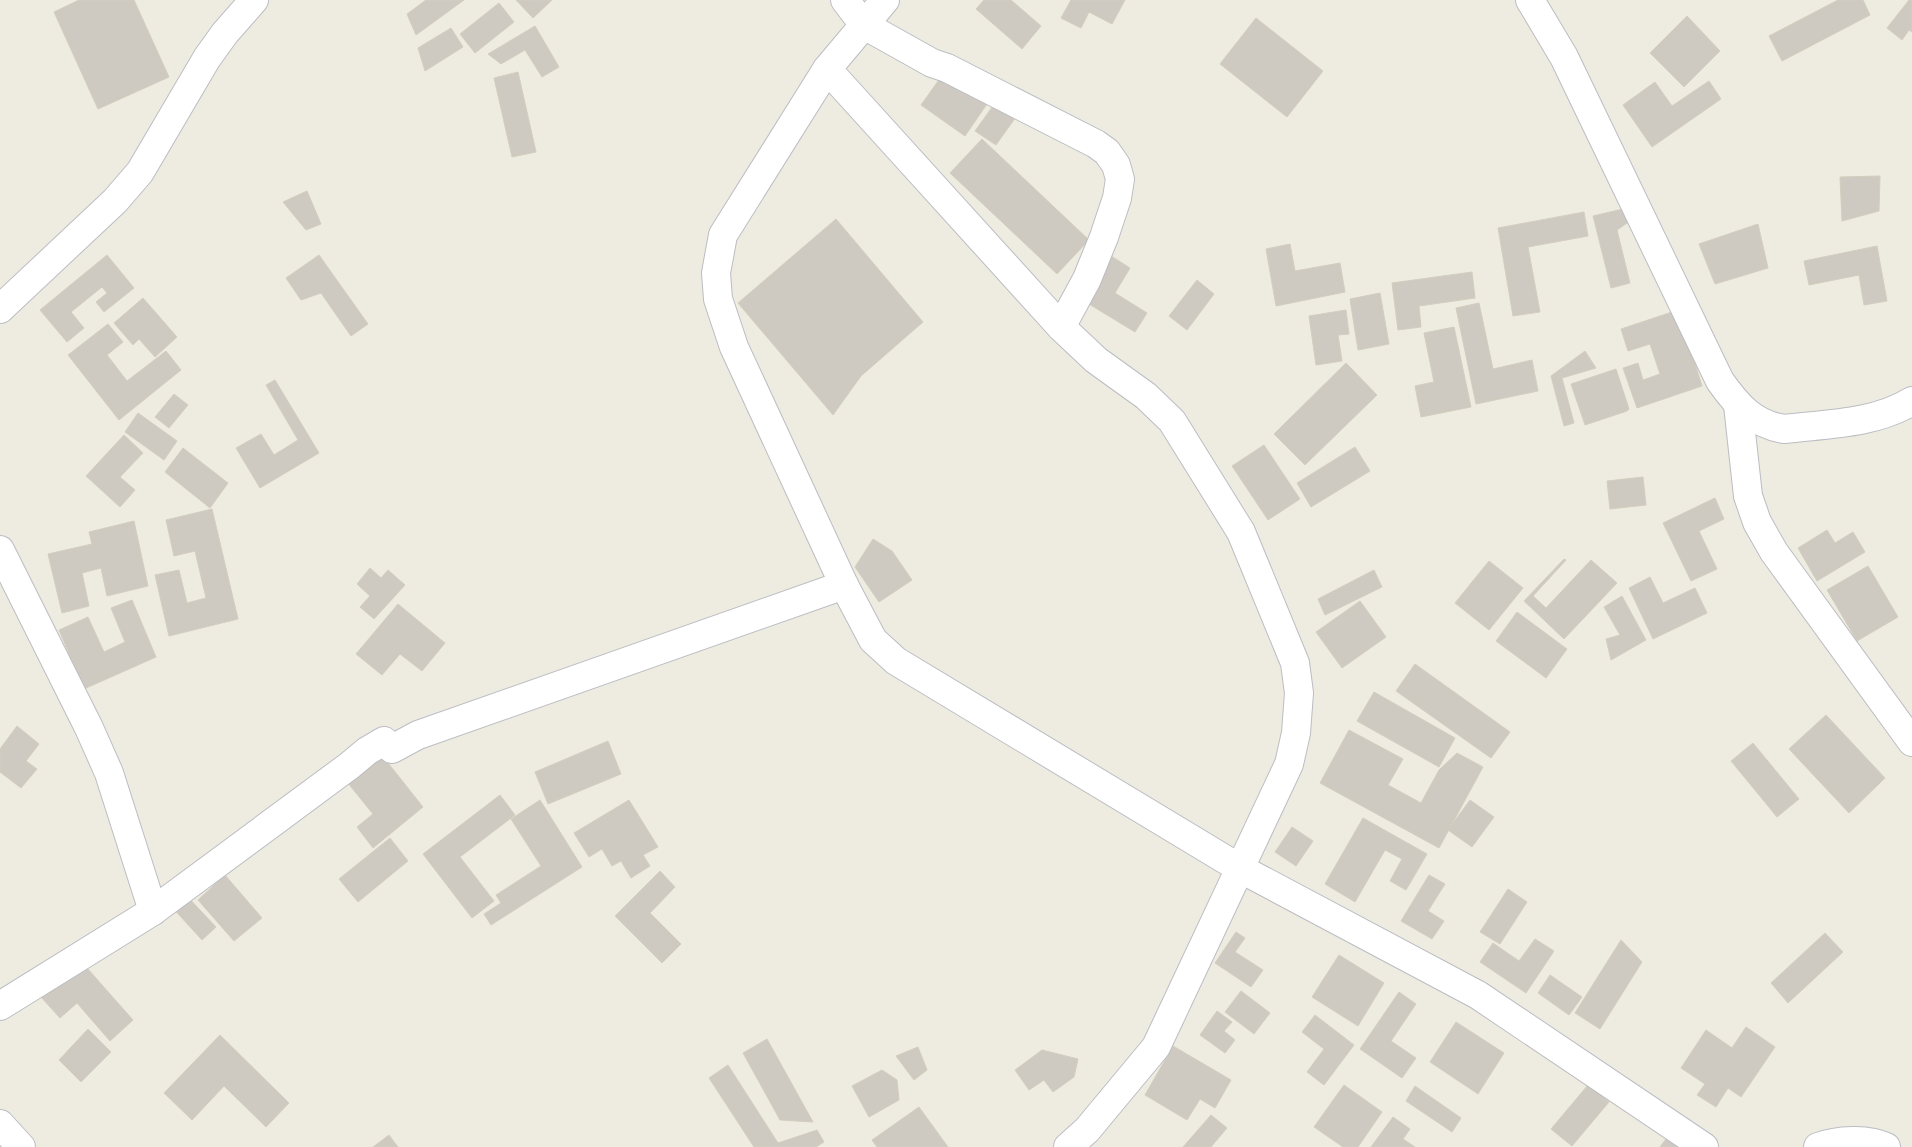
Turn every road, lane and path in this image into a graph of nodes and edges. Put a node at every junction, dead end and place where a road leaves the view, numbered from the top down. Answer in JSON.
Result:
{"nodes":[{"id":1,"x":254,"y":0,"type":"edge"},
{"id":2,"x":845,"y":0,"type":"edge"},
{"id":3,"x":885,"y":0,"type":"edge"},
{"id":4,"x":1530,"y":0,"type":"edge"},
{"id":5,"x":864,"y":25,"type":"junction"},
{"id":6,"x":827,"y":69,"type":"junction"},
{"id":7,"x":0,"y":309,"type":"edge"},
{"id":8,"x":1061,"y":327,"type":"junction"},
{"id":9,"x":1912,"y":401,"type":"edge"},
{"id":10,"x":1738,"y":405,"type":"junction"},
{"id":11,"x":0,"y":550,"type":"edge"},
{"id":12,"x":844,"y":585,"type":"junction"},
{"id":13,"x":1912,"y":742,"type":"edge"},
{"id":14,"x":1241,"y":869,"type":"junction"},
{"id":15,"x":153,"y":911,"type":"junction"},
{"id":16,"x":0,"y":1006,"type":"edge"},
{"id":17,"x":0,"y":1124,"type":"edge"},
{"id":18,"x":1083,"y":1141,"type":"edge"},
{"id":19,"x":21,"y":1147,"type":"edge"},
{"id":20,"x":1704,"y":1147,"type":"edge"},
{"id":21,"x":1818,"y":1147,"type":"edge"},
{"id":22,"x":1886,"y":1147,"type":"edge"}],
"edges":[{"from":1,"to":7,"type":"street"},
{"from":2,"to":5,"type":"street"},
{"from":3,"to":5,"type":"street"},
{"from":4,"to":10,"type":"street"},
{"from":5,"to":6,"type":"street"},
{"from":5,"to":8,"type":"street"},
{"from":6,"to":8,"type":"street"},
{"from":6,"to":12,"type":"street"},
{"from":8,"to":14,"type":"street"},
{"from":9,"to":10,"type":"street"},
{"from":10,"to":13,"type":"street"},
{"from":11,"to":15,"type":"street"},
{"from":12,"to":14,"type":"street"},
{"from":12,"to":15,"type":"street"},
{"from":14,"to":18,"type":"street"},
{"from":14,"to":20,"type":"street"},
{"from":15,"to":16,"type":"street"},
{"from":17,"to":19,"type":"street"},
{"from":21,"to":22,"type":"street"}]}
